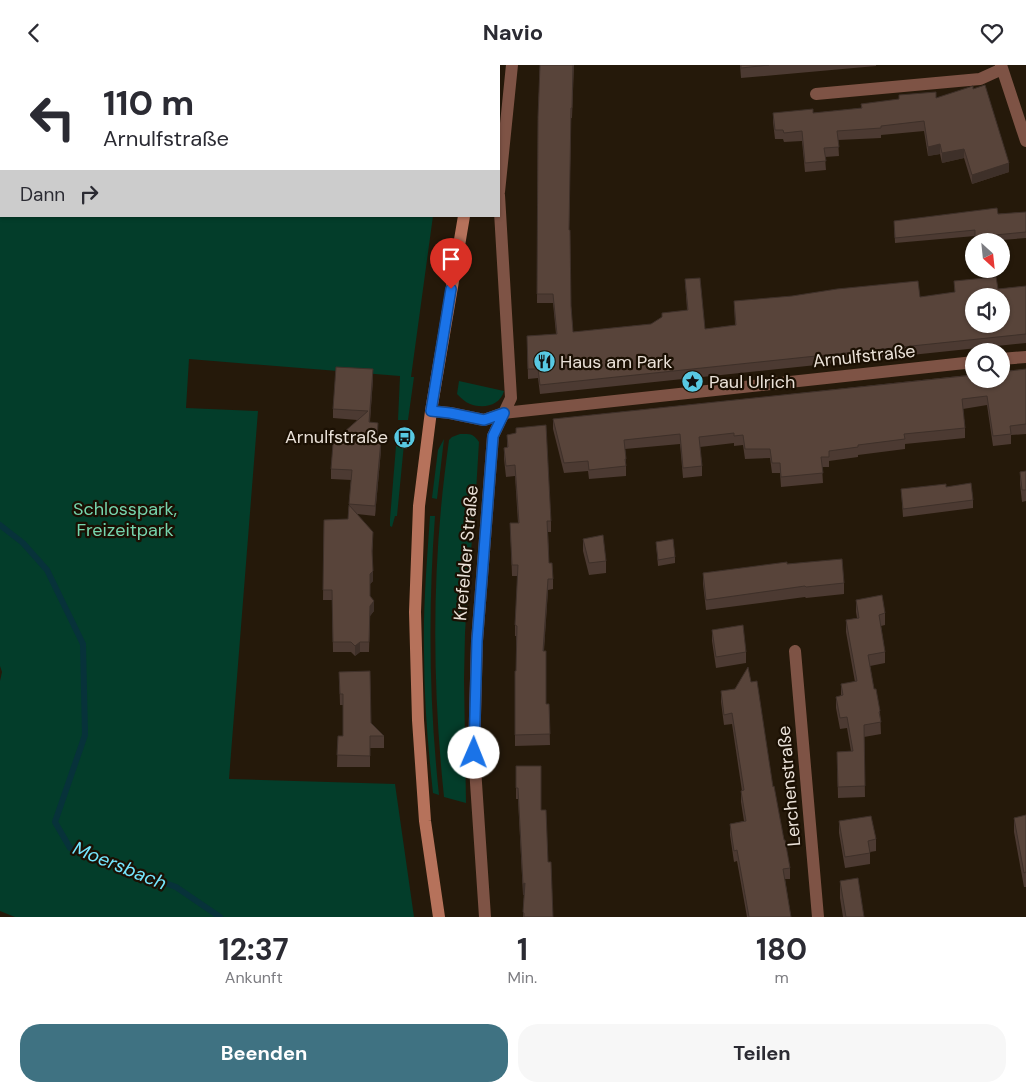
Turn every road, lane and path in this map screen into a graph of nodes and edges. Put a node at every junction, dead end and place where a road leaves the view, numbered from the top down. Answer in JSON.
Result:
{"nodes":[{"id":1,"x":512,"y":65,"type":"edge"},
{"id":2,"x":1001,"y":67,"type":"edge"},
{"id":3,"x":816,"y":94,"type":"dead end"},
{"id":4,"x":1026,"y":141,"type":"edge"},
{"id":5,"x":500,"y":183,"type":"edge"},
{"id":6,"x":500,"y":210,"type":"edge"},
{"id":7,"x":464,"y":217,"type":"edge"},
{"id":8,"x":1026,"y":357,"type":"edge"},
{"id":9,"x":1010,"y":358,"type":"edge"},
{"id":10,"x":965,"y":363,"type":"edge"},
{"id":11,"x":431,"y":411,"type":"junction"},
{"id":12,"x":504,"y":413,"type":"junction"},
{"id":13,"x":795,"y":651,"type":"dead end"},
{"id":14,"x":439,"y":917,"type":"edge"},
{"id":15,"x":485,"y":917,"type":"edge"},
{"id":16,"x":818,"y":917,"type":"edge"}],
"edges":[{"from":1,"to":5,"type":"street","name":"Krefelder Straße"},
{"from":2,"to":3,"type":"street"},
{"from":2,"to":4,"type":"street"},
{"from":6,"to":12,"type":"street","name":"Krefelder Straße"},
{"from":7,"to":11,"type":"main road"},
{"from":8,"to":9,"type":"street"},
{"from":10,"to":12,"type":"street","name":"Arnulfstraße"},
{"from":11,"to":12,"type":"street","name":"Arnulfstraße"},
{"from":11,"to":14,"type":"main road"},
{"from":12,"to":15,"type":"street","name":"Krefelder Straße"},
{"from":13,"to":16,"type":"street","name":"Lerchenstraße"}]}
